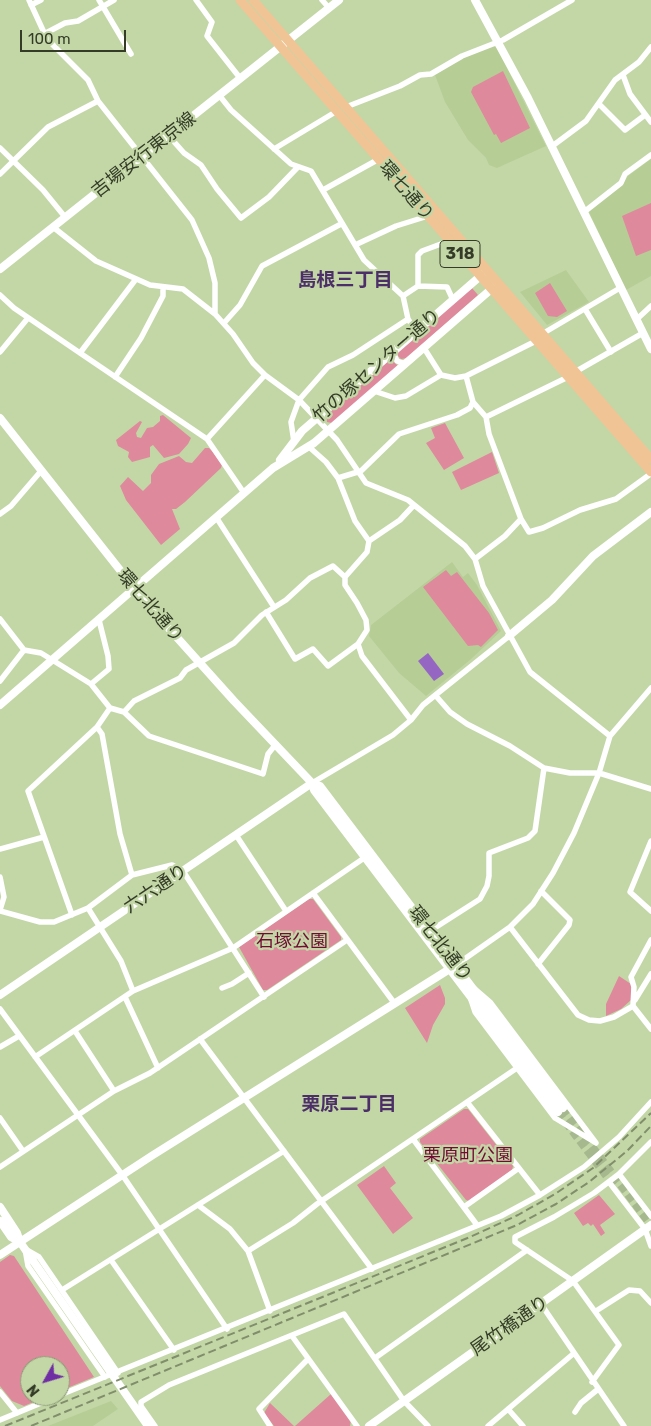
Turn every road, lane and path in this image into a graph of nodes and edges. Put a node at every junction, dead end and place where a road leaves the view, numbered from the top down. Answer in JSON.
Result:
{"nodes":[{"id":1,"x":41,"y":0,"type":"edge"},
{"id":2,"x":99,"y":0,"type":"edge"},
{"id":3,"x":114,"y":0,"type":"edge"},
{"id":4,"x":196,"y":0,"type":"edge"},
{"id":5,"x":240,"y":0,"type":"edge"},
{"id":6,"x":253,"y":0,"type":"edge"},
{"id":7,"x":322,"y":0,"type":"edge"},
{"id":8,"x":339,"y":0,"type":"edge"},
{"id":9,"x":475,"y":0,"type":"edge"},
{"id":10,"x":572,"y":0,"type":"edge"},
{"id":11,"x":30,"y":2,"type":"edge"},
{"id":12,"x":103,"y":6,"type":"junction"},
{"id":13,"x":329,"y":8,"type":"junction"},
{"id":14,"x":44,"y":34,"type":"junction"},
{"id":15,"x":498,"y":42,"type":"junction"},
{"id":16,"x":284,"y":43,"type":"junction"},
{"id":17,"x":651,"y":47,"type":"edge"},
{"id":18,"x":131,"y":54,"type":"dead end"},
{"id":19,"x":623,"y":75,"type":"junction"},
{"id":20,"x":240,"y":78,"type":"junction"},
{"id":21,"x":219,"y":95,"type":"junction"},
{"id":22,"x":98,"y":101,"type":"junction"},
{"id":23,"x":599,"y":104,"type":"junction"},
{"id":24,"x":346,"y":107,"type":"junction"},
{"id":25,"x":337,"y":111,"type":"junction"},
{"id":26,"x":646,"y":115,"type":"junction"},
{"id":27,"x":651,"y":122,"type":"edge"},
{"id":28,"x":168,"y":135,"type":"junction"},
{"id":29,"x":552,"y":147,"type":"junction"},
{"id":30,"x":0,"y":148,"type":"edge"},
{"id":31,"x":274,"y":149,"type":"junction"},
{"id":32,"x":651,"y":155,"type":"edge"},
{"id":33,"x":140,"y":157,"type":"junction"},
{"id":34,"x":379,"y":159,"type":"junction"},
{"id":35,"x":14,"y":161,"type":"junction"},
{"id":36,"x":297,"y":168,"type":"junction"},
{"id":37,"x":0,"y":174,"type":"edge"},
{"id":38,"x":323,"y":190,"type":"junction"},
{"id":39,"x":584,"y":212,"type":"junction"},
{"id":40,"x":428,"y":216,"type":"junction"},
{"id":41,"x":65,"y":217,"type":"junction"},
{"id":42,"x":341,"y":224,"type":"junction"},
{"id":43,"x":53,"y":227,"type":"junction"},
{"id":44,"x":449,"y":240,"type":"junction"},
{"id":45,"x":355,"y":246,"type":"junction"},
{"id":46,"x":0,"y":270,"type":"edge"},
{"id":47,"x":483,"y":273,"type":"junction"},
{"id":48,"x":136,"y":279,"type":"junction"},
{"id":49,"x":418,"y":286,"type":"junction"},
{"id":50,"x":495,"y":286,"type":"junction"},
{"id":51,"x":163,"y":287,"type":"junction"},
{"id":52,"x":620,"y":288,"type":"junction"},
{"id":53,"x":0,"y":295,"type":"edge"},
{"id":54,"x":403,"y":296,"type":"junction"},
{"id":55,"x":453,"y":300,"type":"junction"},
{"id":56,"x":651,"y":306,"type":"edge"},
{"id":57,"x":584,"y":309,"type":"junction"},
{"id":58,"x":215,"y":314,"type":"junction"},
{"id":59,"x":28,"y":318,"type":"junction"},
{"id":60,"x":408,"y":319,"type":"junction"},
{"id":61,"x":636,"y":320,"type":"junction"},
{"id":62,"x":224,"y":324,"type":"junction"},
{"id":63,"x":416,"y":331,"type":"junction"},
{"id":64,"x":643,"y":333,"type":"junction"},
{"id":65,"x":539,"y":337,"type":"junction"},
{"id":66,"x":424,"y":348,"type":"junction"},
{"id":67,"x":651,"y":349,"type":"edge"},
{"id":68,"x":0,"y":352,"type":"edge"},
{"id":69,"x":393,"y":352,"type":"junction"},
{"id":70,"x":611,"y":352,"type":"junction"},
{"id":71,"x":80,"y":354,"type":"junction"},
{"id":72,"x":406,"y":364,"type":"junction"},
{"id":73,"x":265,"y":375,"type":"junction"},
{"id":74,"x":572,"y":375,"type":"junction"},
{"id":75,"x":441,"y":376,"type":"junction"},
{"id":76,"x":466,"y":376,"type":"junction"},
{"id":77,"x":115,"y":377,"type":"junction"},
{"id":78,"x":374,"y":391,"type":"junction"},
{"id":79,"x":298,"y":400,"type":"junction"},
{"id":80,"x":474,"y":402,"type":"junction"},
{"id":81,"x":486,"y":417,"type":"junction"},
{"id":82,"x":0,"y":418,"type":"edge"},
{"id":83,"x":316,"y":419,"type":"junction"},
{"id":84,"x":328,"y":431,"type":"junction"},
{"id":85,"x":207,"y":438,"type":"junction"},
{"id":86,"x":294,"y":442,"type":"junction"},
{"id":87,"x":308,"y":446,"type":"junction"},
{"id":88,"x":648,"y":458,"type":"edge"},
{"id":89,"x":274,"y":467,"type":"junction"},
{"id":90,"x":41,"y":471,"type":"junction"},
{"id":91,"x":358,"y":472,"type":"junction"},
{"id":92,"x":650,"y":475,"type":"edge"},
{"id":93,"x":338,"y":478,"type":"junction"},
{"id":94,"x":244,"y":494,"type":"junction"},
{"id":95,"x":414,"y":505,"type":"junction"},
{"id":96,"x":651,"y":512,"type":"edge"},
{"id":97,"x":0,"y":514,"type":"edge"},
{"id":98,"x":216,"y":517,"type":"junction"},
{"id":99,"x":521,"y":519,"type":"junction"},
{"id":100,"x":369,"y":541,"type":"junction"},
{"id":101,"x":476,"y":559,"type":"junction"},
{"id":102,"x":345,"y":577,"type":"junction"},
{"id":103,"x":134,"y":590,"type":"junction"},
{"id":104,"x":274,"y":607,"type":"junction"},
{"id":105,"x":266,"y":612,"type":"junction"},
{"id":106,"x":0,"y":619,"type":"edge"},
{"id":107,"x":100,"y":620,"type":"junction"},
{"id":108,"x":508,"y":636,"type":"junction"},
{"id":109,"x":358,"y":644,"type":"junction"},
{"id":110,"x":24,"y":650,"type":"junction"},
{"id":111,"x":52,"y":661,"type":"junction"},
{"id":112,"x":199,"y":662,"type":"junction"},
{"id":113,"x":0,"y":681,"type":"edge"},
{"id":114,"x":90,"y":684,"type":"junction"},
{"id":115,"x":651,"y":688,"type":"edge"},
{"id":116,"x":436,"y":696,"type":"junction"},
{"id":117,"x":0,"y":705,"type":"edge"},
{"id":118,"x":110,"y":708,"type":"junction"},
{"id":119,"x":124,"y":712,"type":"junction"},
{"id":120,"x":411,"y":720,"type":"junction"},
{"id":121,"x":97,"y":727,"type":"junction"},
{"id":122,"x":610,"y":736,"type":"junction"},
{"id":123,"x":276,"y":744,"type":"junction"},
{"id":124,"x":544,"y":768,"type":"junction"},
{"id":125,"x":599,"y":774,"type":"junction"},
{"id":126,"x":312,"y":783,"type":"junction"},
{"id":127,"x":651,"y":790,"type":"edge"},
{"id":128,"x":236,"y":835,"type":"junction"},
{"id":129,"x":44,"y":837,"type":"junction"},
{"id":130,"x":651,"y":841,"type":"edge"},
{"id":131,"x":0,"y":849,"type":"edge"},
{"id":132,"x":368,"y":856,"type":"junction"},
{"id":133,"x":183,"y":871,"type":"junction"},
{"id":134,"x":132,"y":876,"type":"junction"},
{"id":135,"x":0,"y":877,"type":"edge"},
{"id":136,"x":542,"y":891,"type":"junction"},
{"id":137,"x":313,"y":893,"type":"junction"},
{"id":138,"x":88,"y":908,"type":"junction"},
{"id":139,"x":0,"y":910,"type":"edge"},
{"id":140,"x":286,"y":911,"type":"junction"},
{"id":141,"x":651,"y":911,"type":"edge"},
{"id":142,"x":72,"y":915,"type":"junction"},
{"id":143,"x":100,"y":927,"type":"junction"},
{"id":144,"x":510,"y":927,"type":"junction"},
{"id":145,"x":430,"y":931,"type":"junction"},
{"id":146,"x":347,"y":940,"type":"junction"},
{"id":147,"x":651,"y":940,"type":"edge"},
{"id":148,"x":233,"y":948,"type":"junction"},
{"id":149,"x":538,"y":964,"type":"junction"},
{"id":150,"x":453,"y":967,"type":"junction"},
{"id":151,"x":249,"y":973,"type":"junction"},
{"id":152,"x":651,"y":974,"type":"edge"},
{"id":153,"x":222,"y":988,"type":"dead end"},
{"id":154,"x":471,"y":990,"type":"junction"},
{"id":155,"x":133,"y":991,"type":"junction"},
{"id":156,"x":0,"y":994,"type":"edge"},
{"id":157,"x":264,"y":996,"type":"junction"},
{"id":158,"x":125,"y":997,"type":"junction"},
{"id":159,"x":395,"y":1004,"type":"junction"},
{"id":160,"x":633,"y":1004,"type":"junction"},
{"id":161,"x":0,"y":1010,"type":"edge"},
{"id":162,"x":651,"y":1029,"type":"edge"},
{"id":163,"x":74,"y":1031,"type":"junction"},
{"id":164,"x":19,"y":1036,"type":"junction"},
{"id":165,"x":200,"y":1040,"type":"junction"},
{"id":166,"x":0,"y":1047,"type":"edge"},
{"id":167,"x":35,"y":1057,"type":"junction"},
{"id":168,"x":158,"y":1068,"type":"junction"},
{"id":169,"x":517,"y":1068,"type":"junction"},
{"id":170,"x":114,"y":1091,"type":"junction"},
{"id":171,"x":244,"y":1098,"type":"junction"},
{"id":172,"x":467,"y":1102,"type":"junction"},
{"id":173,"x":651,"y":1102,"type":"edge"},
{"id":174,"x":561,"y":1110,"type":"tunnel mouth"},
{"id":175,"x":78,"y":1116,"type":"junction"},
{"id":176,"x":0,"y":1118,"type":"edge"},
{"id":177,"x":413,"y":1139,"type":"junction"},
{"id":178,"x":651,"y":1142,"type":"edge"},
{"id":179,"x":596,"y":1143,"type":"junction"},
{"id":180,"x":284,"y":1151,"type":"junction"},
{"id":181,"x":603,"y":1151,"type":"junction"},
{"id":182,"x":23,"y":1152,"type":"junction"},
{"id":183,"x":0,"y":1167,"type":"edge"},
{"id":184,"x":519,"y":1168,"type":"junction"},
{"id":185,"x":619,"y":1174,"type":"junction"},
{"id":186,"x":123,"y":1176,"type":"junction"},
{"id":187,"x":609,"y":1182,"type":"junction"},
{"id":188,"x":540,"y":1195,"type":"junction"},
{"id":189,"x":322,"y":1201,"type":"junction"},
{"id":190,"x":198,"y":1205,"type":"junction"},
{"id":191,"x":0,"y":1207,"type":"edge"},
{"id":192,"x":464,"y":1207,"type":"junction"},
{"id":193,"x":651,"y":1216,"type":"edge"},
{"id":194,"x":0,"y":1221,"type":"edge"},
{"id":195,"x":478,"y":1225,"type":"junction"},
{"id":196,"x":648,"y":1227,"type":"edge"},
{"id":197,"x":158,"y":1230,"type":"junction"},
{"id":198,"x":23,"y":1245,"type":"junction"},
{"id":199,"x":651,"y":1246,"type":"edge"},
{"id":200,"x":248,"y":1250,"type":"junction"},
{"id":201,"x":527,"y":1250,"type":"junction"},
{"id":202,"x":0,"y":1255,"type":"edge"},
{"id":203,"x":110,"y":1260,"type":"junction"},
{"id":204,"x":372,"y":1269,"type":"junction"},
{"id":205,"x":573,"y":1280,"type":"junction"},
{"id":206,"x":62,"y":1290,"type":"junction"},
{"id":207,"x":651,"y":1303,"type":"edge"},
{"id":208,"x":541,"y":1304,"type":"junction"},
{"id":209,"x":270,"y":1310,"type":"junction"},
{"id":210,"x":596,"y":1311,"type":"junction"},
{"id":211,"x":227,"y":1328,"type":"junction"},
{"id":212,"x":292,"y":1336,"type":"junction"},
{"id":213,"x":174,"y":1350,"type":"junction"},
{"id":214,"x":573,"y":1354,"type":"junction"},
{"id":215,"x":308,"y":1358,"type":"junction"},
{"id":216,"x":375,"y":1358,"type":"junction"},
{"id":217,"x":118,"y":1373,"type":"junction"},
{"id":218,"x":104,"y":1377,"type":"junction"},
{"id":219,"x":592,"y":1382,"type":"junction"},
{"id":220,"x":598,"y":1390,"type":"junction"},
{"id":221,"x":70,"y":1391,"type":"edge"},
{"id":222,"x":0,"y":1392,"type":"edge"},
{"id":223,"x":404,"y":1401,"type":"junction"},
{"id":224,"x":34,"y":1406,"type":"edge"},
{"id":225,"x":508,"y":1409,"type":"junction"},
{"id":226,"x":574,"y":1412,"type":"dead end"},
{"id":227,"x":17,"y":1413,"type":"junction"},
{"id":228,"x":0,"y":1420,"type":"edge"},
{"id":229,"x":148,"y":1426,"type":"edge"},
{"id":230,"x":155,"y":1426,"type":"edge"},
{"id":231,"x":270,"y":1426,"type":"edge"},
{"id":232,"x":357,"y":1426,"type":"edge"},
{"id":233,"x":369,"y":1426,"type":"edge"},
{"id":234,"x":428,"y":1426,"type":"edge"},
{"id":235,"x":488,"y":1426,"type":"edge"},
{"id":236,"x":523,"y":1426,"type":"edge"},
{"id":237,"x":624,"y":1426,"type":"edge"}],
"edges":[{"from":1,"to":11,"type":"street"},
{"from":2,"to":12,"type":"street"},
{"from":3,"to":12,"type":"street"},
{"from":4,"to":20,"type":"street"},
{"from":5,"to":16,"type":"main road","name":"環七通り","number":"318"},
{"from":6,"to":16,"type":"main road","name":"環七通り","number":"318"},
{"from":7,"to":13,"type":"street"},
{"from":8,"to":13,"type":"street","name":"吉場安行東京線"},
{"from":9,"to":15,"type":"street"},
{"from":10,"to":15,"type":"street"},
{"from":11,"to":14,"type":"street"},
{"from":12,"to":14,"type":"street"},
{"from":12,"to":18,"type":"street"},
{"from":13,"to":16,"type":"street","name":"吉場安行東京線"},
{"from":14,"to":22,"type":"street"},
{"from":15,"to":24,"type":"street"},
{"from":15,"to":29,"type":"street"},
{"from":16,"to":20,"type":"street","name":"吉場安行東京線"},
{"from":16,"to":24,"type":"main road","name":"環七通り","number":"318"},
{"from":16,"to":25,"type":"main road","name":"環七通り","number":"318"},
{"from":17,"to":19,"type":"street"},
{"from":19,"to":23,"type":"street"},
{"from":19,"to":26,"type":"street"},
{"from":20,"to":21,"type":"street","name":"吉場安行東京線"},
{"from":21,"to":28,"type":"street","name":"吉場安行東京線"},
{"from":21,"to":31,"type":"street"},
{"from":22,"to":33,"type":"street"},
{"from":22,"to":35,"type":"street"},
{"from":23,"to":26,"type":"street"},
{"from":23,"to":29,"type":"street"},
{"from":24,"to":47,"type":"main road","name":"環七通り","number":"318"},
{"from":25,"to":31,"type":"street"},
{"from":25,"to":34,"type":"main road","name":"環七通り","number":"318"},
{"from":26,"to":27,"type":"street"},
{"from":28,"to":33,"type":"street","name":"吉場安行東京線"},
{"from":28,"to":36,"type":"street"},
{"from":29,"to":39,"type":"street"},
{"from":30,"to":35,"type":"street"},
{"from":31,"to":36,"type":"street"},
{"from":32,"to":39,"type":"street"},
{"from":33,"to":41,"type":"street","name":"吉場安行東京線"},
{"from":33,"to":58,"type":"street"},
{"from":34,"to":38,"type":"street"},
{"from":34,"to":40,"type":"main road","name":"環七通り","number":"318"},
{"from":35,"to":37,"type":"street"},
{"from":35,"to":41,"type":"street"},
{"from":36,"to":38,"type":"street"},
{"from":38,"to":42,"type":"street"},
{"from":39,"to":52,"type":"street"},
{"from":40,"to":44,"type":"main road","name":"環七通り","number":"318"},
{"from":40,"to":45,"type":"street"},
{"from":41,"to":43,"type":"street","name":"吉場安行東京線"},
{"from":42,"to":45,"type":"street"},
{"from":42,"to":62,"type":"street"},
{"from":43,"to":46,"type":"street","name":"吉場安行東京線"},
{"from":43,"to":48,"type":"street"},
{"from":44,"to":47,"type":"main road","name":"環七通り","number":"318"},
{"from":44,"to":49,"type":"street"},
{"from":45,"to":54,"type":"street"},
{"from":47,"to":50,"type":"main road","name":"環七通り","number":"318"},
{"from":47,"to":55,"type":"street","name":"竹の塚センター通り"},
{"from":48,"to":51,"type":"street"},
{"from":48,"to":71,"type":"street"},
{"from":49,"to":54,"type":"street"},
{"from":49,"to":55,"type":"street"},
{"from":50,"to":65,"type":"main road","name":"環七通り","number":"318"},
{"from":50,"to":66,"type":"street","name":"竹の塚センター通り"},
{"from":51,"to":58,"type":"street"},
{"from":51,"to":77,"type":"street"},
{"from":52,"to":57,"type":"street"},
{"from":52,"to":61,"type":"street"},
{"from":53,"to":59,"type":"street"},
{"from":54,"to":60,"type":"street"},
{"from":55,"to":63,"type":"street","name":"竹の塚センター通り"},
{"from":56,"to":61,"type":"street"},
{"from":57,"to":65,"type":"street"},
{"from":57,"to":70,"type":"street"},
{"from":58,"to":62,"type":"street"},
{"from":59,"to":68,"type":"street"},
{"from":59,"to":71,"type":"street"},
{"from":60,"to":63,"type":"street"},
{"from":60,"to":79,"type":"street"},
{"from":61,"to":64,"type":"street"},
{"from":62,"to":73,"type":"street"},
{"from":63,"to":69,"type":"street","name":"竹の塚センター通り"},
{"from":64,"to":67,"type":"street"},
{"from":64,"to":70,"type":"street"},
{"from":65,"to":74,"type":"main road","name":"環七通り","number":"318"},
{"from":65,"to":76,"type":"street"},
{"from":66,"to":72,"type":"street","name":"竹の塚センター通り"},
{"from":66,"to":75,"type":"street"},
{"from":69,"to":72,"type":"street"},
{"from":69,"to":83,"type":"street","name":"竹の塚センター通り"},
{"from":70,"to":74,"type":"street"},
{"from":71,"to":77,"type":"street"},
{"from":72,"to":78,"type":"street","name":"竹の塚センター通り"},
{"from":73,"to":79,"type":"street"},
{"from":73,"to":85,"type":"street"},
{"from":74,"to":81,"type":"street"},
{"from":74,"to":88,"type":"main road","name":"環七通り","number":"318"},
{"from":75,"to":76,"type":"street"},
{"from":75,"to":78,"type":"street"},
{"from":76,"to":80,"type":"street"},
{"from":77,"to":85,"type":"street"},
{"from":78,"to":84,"type":"street","name":"竹の塚センター通り"},
{"from":79,"to":83,"type":"street"},
{"from":79,"to":86,"type":"street"},
{"from":80,"to":81,"type":"street"},
{"from":80,"to":91,"type":"street"},
{"from":81,"to":99,"type":"street"},
{"from":82,"to":90,"type":"street","name":"環七北通り"},
{"from":83,"to":84,"type":"street"},
{"from":83,"to":86,"type":"street","name":"竹の塚センター通り"},
{"from":84,"to":87,"type":"street","name":"竹の塚センター通り"},
{"from":84,"to":91,"type":"street"},
{"from":85,"to":94,"type":"street"},
{"from":86,"to":89,"type":"street","name":"竹の塚センター通り"},
{"from":87,"to":89,"type":"street","name":"竹の塚センター通り"},
{"from":87,"to":93,"type":"street"},
{"from":88,"to":92,"type":"main road","name":"環七通り","number":"318"},
{"from":89,"to":94,"type":"street","name":"竹の塚センター通り"},
{"from":90,"to":97,"type":"street"},
{"from":90,"to":103,"type":"street","name":"環七北通り"},
{"from":91,"to":93,"type":"street"},
{"from":91,"to":95,"type":"street"},
{"from":92,"to":99,"type":"street"},
{"from":93,"to":100,"type":"street"},
{"from":94,"to":98,"type":"street","name":"竹の塚センター通り"},
{"from":95,"to":100,"type":"street"},
{"from":95,"to":101,"type":"street"},
{"from":96,"to":108,"type":"street"},
{"from":98,"to":103,"type":"street","name":"竹の塚センター通り"},
{"from":98,"to":104,"type":"street"},
{"from":99,"to":101,"type":"street"},
{"from":100,"to":102,"type":"street"},
{"from":101,"to":108,"type":"street"},
{"from":102,"to":104,"type":"street"},
{"from":102,"to":109,"type":"street"},
{"from":103,"to":107,"type":"street","name":"竹の塚センター通り"},
{"from":103,"to":112,"type":"street","name":"環七北通り"},
{"from":104,"to":105,"type":"street"},
{"from":105,"to":109,"type":"street"},
{"from":105,"to":112,"type":"street"},
{"from":106,"to":110,"type":"street"},
{"from":107,"to":111,"type":"street","name":"竹の塚センター通り"},
{"from":107,"to":114,"type":"street"},
{"from":108,"to":116,"type":"street"},
{"from":108,"to":122,"type":"street"},
{"from":109,"to":120,"type":"street"},
{"from":110,"to":111,"type":"street"},
{"from":110,"to":113,"type":"street"},
{"from":111,"to":114,"type":"street"},
{"from":111,"to":117,"type":"street","name":"竹の塚センター通り"},
{"from":112,"to":119,"type":"street"},
{"from":112,"to":123,"type":"street","name":"環七北通り"},
{"from":114,"to":118,"type":"street"},
{"from":115,"to":122,"type":"street"},
{"from":116,"to":120,"type":"street"},
{"from":116,"to":124,"type":"street"},
{"from":118,"to":119,"type":"street"},
{"from":118,"to":121,"type":"street"},
{"from":119,"to":123,"type":"street"},
{"from":120,"to":126,"type":"street"},
{"from":121,"to":129,"type":"street"},
{"from":121,"to":134,"type":"street"},
{"from":122,"to":125,"type":"street"},
{"from":123,"to":126,"type":"street","name":"環七北通り"},
{"from":124,"to":125,"type":"street"},
{"from":124,"to":145,"type":"street"},
{"from":125,"to":127,"type":"street"},
{"from":125,"to":136,"type":"street"},
{"from":126,"to":128,"type":"street","name":"六六通り"},
{"from":126,"to":132,"type":"street","name":"環七北通り"},
{"from":128,"to":133,"type":"street","name":"六六通り"},
{"from":128,"to":140,"type":"street"},
{"from":129,"to":131,"type":"street"},
{"from":129,"to":142,"type":"street"},
{"from":130,"to":141,"type":"street"},
{"from":132,"to":137,"type":"street"},
{"from":132,"to":145,"type":"street","name":"環七北通り"},
{"from":132,"to":150,"type":"street","name":"環七北通り"},
{"from":133,"to":134,"type":"street"},
{"from":133,"to":143,"type":"street","name":"六六通り"},
{"from":133,"to":148,"type":"street"},
{"from":134,"to":138,"type":"street"},
{"from":135,"to":139,"type":"street"},
{"from":136,"to":144,"type":"street"},
{"from":136,"to":149,"type":"street"},
{"from":137,"to":140,"type":"street"},
{"from":137,"to":146,"type":"street"},
{"from":138,"to":142,"type":"street"},
{"from":138,"to":143,"type":"street"},
{"from":139,"to":142,"type":"street"},
{"from":140,"to":148,"type":"street"},
{"from":143,"to":155,"type":"street"},
{"from":143,"to":156,"type":"street","name":"六六通り"},
{"from":144,"to":149,"type":"street"},
{"from":144,"to":150,"type":"street"},
{"from":145,"to":150,"type":"street","name":"環七北通り"},
{"from":146,"to":157,"type":"street"},
{"from":146,"to":159,"type":"street"},
{"from":147,"to":160,"type":"street"},
{"from":148,"to":151,"type":"street"},
{"from":148,"to":155,"type":"street"},
{"from":149,"to":160,"type":"street"},
{"from":150,"to":154,"type":"street","name":"環七北通り"},
{"from":150,"to":159,"type":"street"},
{"from":151,"to":153,"type":"street"},
{"from":151,"to":157,"type":"street"},
{"from":152,"to":160,"type":"street"},
{"from":154,"to":169,"type":"street"},
{"from":154,"to":174,"type":"street","name":"環七北通り"},
{"from":154,"to":179,"type":"street"},
{"from":155,"to":158,"type":"street"},
{"from":157,"to":165,"type":"street"},
{"from":158,"to":163,"type":"street"},
{"from":158,"to":168,"type":"street"},
{"from":159,"to":171,"type":"street"},
{"from":160,"to":162,"type":"street"},
{"from":161,"to":164,"type":"street"},
{"from":163,"to":167,"type":"street"},
{"from":163,"to":170,"type":"street"},
{"from":164,"to":166,"type":"street"},
{"from":164,"to":167,"type":"street"},
{"from":165,"to":168,"type":"street"},
{"from":165,"to":171,"type":"street"},
{"from":167,"to":175,"type":"street"},
{"from":168,"to":170,"type":"street"},
{"from":169,"to":172,"type":"street"},
{"from":169,"to":179,"type":"street"},
{"from":170,"to":175,"type":"street"},
{"from":171,"to":180,"type":"street"},
{"from":171,"to":186,"type":"street"},
{"from":172,"to":177,"type":"street"},
{"from":172,"to":184,"type":"street"},
{"from":173,"to":181,"type":"street"},
{"from":175,"to":182,"type":"street"},
{"from":175,"to":186,"type":"street"},
{"from":176,"to":182,"type":"street"},
{"from":177,"to":189,"type":"street"},
{"from":177,"to":192,"type":"street"},
{"from":178,"to":185,"type":"street"},
{"from":179,"to":181,"type":"street"},
{"from":180,"to":189,"type":"street"},
{"from":180,"to":190,"type":"street"},
{"from":181,"to":188,"type":"street"},
{"from":182,"to":183,"type":"street"},
{"from":184,"to":188,"type":"street"},
{"from":184,"to":192,"type":"street"},
{"from":185,"to":187,"type":"street"},
{"from":185,"to":193,"type":"street"},
{"from":186,"to":197,"type":"street"},
{"from":186,"to":198,"type":"street"},
{"from":187,"to":196,"type":"street"},
{"from":187,"to":201,"type":"street"},
{"from":188,"to":195,"type":"street"},
{"from":189,"to":200,"type":"street"},
{"from":189,"to":204,"type":"street"},
{"from":190,"to":197,"type":"street"},
{"from":190,"to":200,"type":"street"},
{"from":191,"to":198,"type":"street"},
{"from":192,"to":195,"type":"street"},
{"from":194,"to":198,"type":"street"},
{"from":195,"to":204,"type":"street"},
{"from":196,"to":199,"type":"street"},
{"from":196,"to":205,"type":"street","name":"尾竹橋通り"},
{"from":197,"to":203,"type":"street"},
{"from":197,"to":211,"type":"street"},
{"from":198,"to":202,"type":"street"},
{"from":198,"to":206,"type":"street"},
{"from":198,"to":218,"type":"street"},
{"from":198,"to":229,"type":"street"},
{"from":200,"to":209,"type":"street"},
{"from":201,"to":205,"type":"street"},
{"from":201,"to":216,"type":"street"},
{"from":203,"to":206,"type":"street"},
{"from":203,"to":213,"type":"street"},
{"from":204,"to":209,"type":"street"},
{"from":205,"to":208,"type":"street","name":"尾竹橋通り"},
{"from":205,"to":210,"type":"street"},
{"from":206,"to":217,"type":"street"},
{"from":207,"to":210,"type":"street"},
{"from":208,"to":214,"type":"street"},
{"from":208,"to":223,"type":"street","name":"尾竹橋通り"},
{"from":209,"to":211,"type":"street"},
{"from":210,"to":219,"type":"street"},
{"from":211,"to":213,"type":"street"},
{"from":212,"to":215,"type":"street"},
{"from":212,"to":216,"type":"street"},
{"from":212,"to":230,"type":"street"},
{"from":213,"to":217,"type":"street"},
{"from":214,"to":219,"type":"street"},
{"from":214,"to":225,"type":"street"},
{"from":215,"to":231,"type":"street"},
{"from":215,"to":232,"type":"street"},
{"from":216,"to":223,"type":"street"},
{"from":217,"to":218,"type":"street"},
{"from":218,"to":221,"type":"street"},
{"from":219,"to":220,"type":"street"},
{"from":220,"to":226,"type":"street"},
{"from":220,"to":237,"type":"street"},
{"from":222,"to":227,"type":"street"},
{"from":223,"to":233,"type":"street","name":"尾竹橋通り"},
{"from":223,"to":234,"type":"street"},
{"from":224,"to":227,"type":"street"},
{"from":225,"to":235,"type":"street"},
{"from":225,"to":236,"type":"street"},
{"from":227,"to":228,"type":"street"}]}
